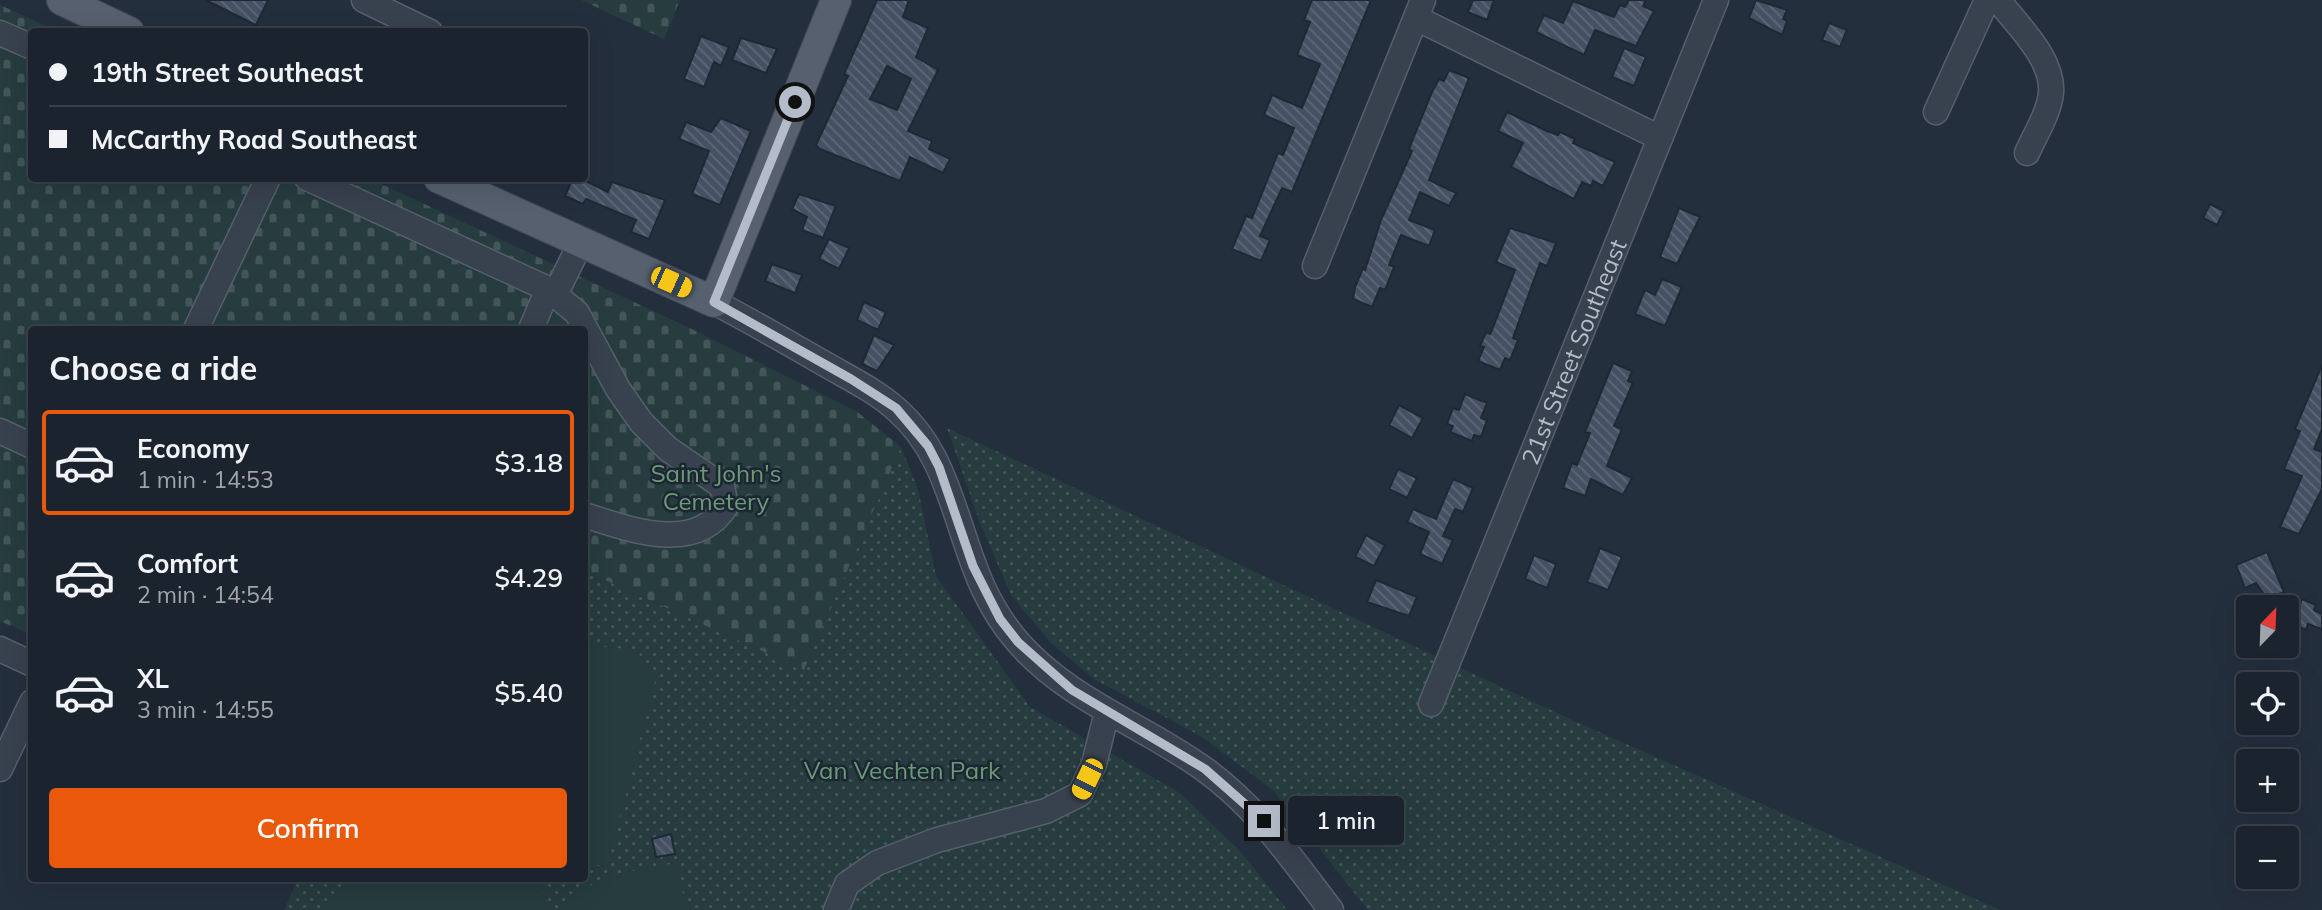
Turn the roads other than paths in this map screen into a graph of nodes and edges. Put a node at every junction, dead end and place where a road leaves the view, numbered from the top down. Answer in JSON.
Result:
{"nodes":[{"id":1,"x":62,"y":0,"type":"edge"},
{"id":2,"x":363,"y":0,"type":"edge"},
{"id":3,"x":836,"y":0,"type":"edge"},
{"id":4,"x":1716,"y":0,"type":"edge"},
{"id":5,"x":1987,"y":0,"type":"edge"},
{"id":6,"x":1998,"y":0,"type":"edge"},
{"id":7,"x":1420,"y":9,"type":"edge"},
{"id":8,"x":121,"y":28,"type":"edge"},
{"id":9,"x":422,"y":28,"type":"edge"},
{"id":10,"x":0,"y":33,"type":"edge"},
{"id":11,"x":28,"y":45,"type":"edge"},
{"id":12,"x":1936,"y":112,"type":"dead end"},
{"id":13,"x":1660,"y":138,"type":"junction"},
{"id":14,"x":2026,"y":153,"type":"dead end"},
{"id":15,"x":266,"y":182,"type":"edge"},
{"id":16,"x":316,"y":182,"type":"edge"},
{"id":17,"x":456,"y":182,"type":"edge"},
{"id":18,"x":482,"y":188,"type":"edge"},
{"id":19,"x":581,"y":242,"type":"junction"},
{"id":20,"x":1315,"y":266,"type":"dead end"},
{"id":21,"x":552,"y":292,"type":"junction"},
{"id":22,"x":714,"y":302,"type":"junction"},
{"id":23,"x":197,"y":326,"type":"edge"},
{"id":24,"x":533,"y":326,"type":"edge"},
{"id":25,"x":584,"y":326,"type":"edge"},
{"id":26,"x":588,"y":333,"type":"edge"},
{"id":27,"x":0,"y":431,"type":"edge"},
{"id":28,"x":28,"y":444,"type":"edge"},
{"id":29,"x":588,"y":516,"type":"edge"},
{"id":30,"x":0,"y":649,"type":"edge"},
{"id":31,"x":28,"y":662,"type":"edge"},
{"id":32,"x":1430,"y":704,"type":"dead end"},
{"id":33,"x":28,"y":710,"type":"edge"},
{"id":34,"x":1107,"y":712,"type":"junction"},
{"id":35,"x":0,"y":769,"type":"edge"},
{"id":36,"x":836,"y":910,"type":"edge"},
{"id":37,"x":1331,"y":910,"type":"edge"}],
"edges":[{"from":1,"to":8,"type":"main road"},
{"from":2,"to":9,"type":"street"},
{"from":3,"to":22,"type":"main road"},
{"from":4,"to":13,"type":"street","name":"21st Street Southeast"},
{"from":5,"to":12,"type":"street"},
{"from":6,"to":14,"type":"street"},
{"from":7,"to":13,"type":"street"},
{"from":7,"to":20,"type":"street"},
{"from":10,"to":11,"type":"street"},
{"from":13,"to":32,"type":"street","name":"21st Street Southeast"},
{"from":15,"to":23,"type":"street"},
{"from":16,"to":21,"type":"street"},
{"from":17,"to":18,"type":"main road"},
{"from":18,"to":19,"type":"main road"},
{"from":19,"to":21,"type":"street"},
{"from":19,"to":22,"type":"main road"},
{"from":21,"to":24,"type":"street"},
{"from":21,"to":25,"type":"street"},
{"from":22,"to":34,"type":"street"},
{"from":26,"to":29,"type":"street"},
{"from":27,"to":28,"type":"street"},
{"from":30,"to":31,"type":"street"},
{"from":33,"to":35,"type":"street"},
{"from":34,"to":36,"type":"street"},
{"from":34,"to":37,"type":"street"}]}
